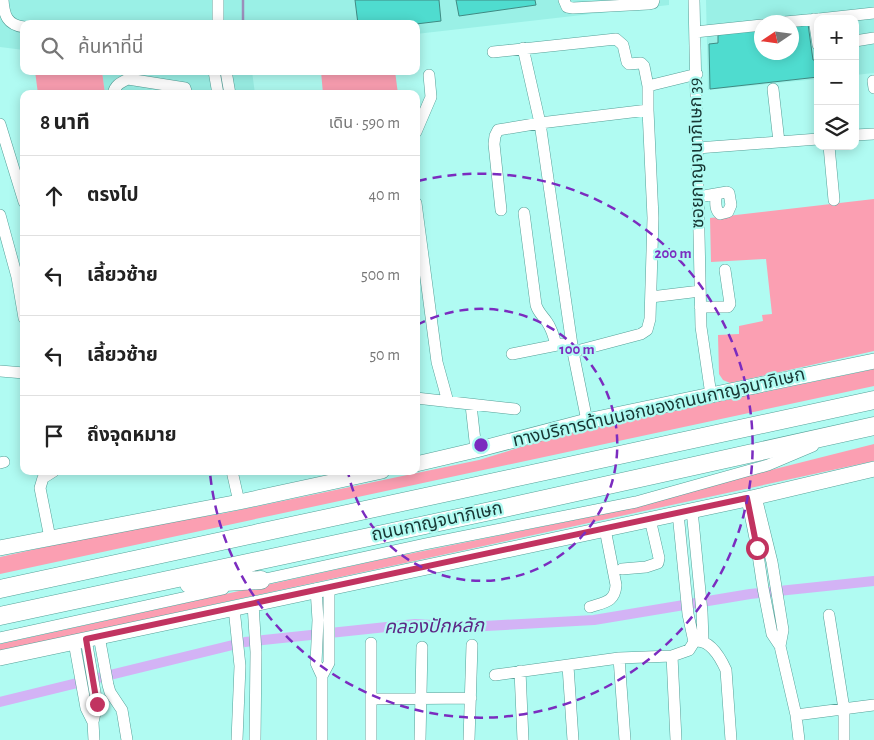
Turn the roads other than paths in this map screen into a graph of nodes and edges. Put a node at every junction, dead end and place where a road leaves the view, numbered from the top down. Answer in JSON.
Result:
{"nodes":[{"id":1,"x":4,"y":0,"type":"edge"},
{"id":2,"x":218,"y":0,"type":"edge"},
{"id":3,"x":564,"y":0,"type":"edge"},
{"id":4,"x":654,"y":0,"type":"edge"},
{"id":5,"x":694,"y":0,"type":"edge"},
{"id":6,"x":609,"y":3,"type":"edge"},
{"id":7,"x":874,"y":13,"type":"edge"},
{"id":8,"x":855,"y":15,"type":"edge"},
{"id":9,"x":814,"y":19,"type":"edge"},
{"id":10,"x":218,"y":20,"type":"edge"},
{"id":11,"x":799,"y":21,"type":"edge"},
{"id":12,"x":20,"y":26,"type":"edge"},
{"id":13,"x":754,"y":26,"type":"edge"},
{"id":14,"x":695,"y":32,"type":"junction"},
{"id":15,"x":874,"y":38,"type":"edge"},
{"id":16,"x":859,"y":40,"type":"edge"},
{"id":17,"x":523,"y":48,"type":"junction"},
{"id":18,"x":493,"y":52,"type":"dead end"},
{"id":19,"x":697,"y":74,"type":"junction"},
{"id":20,"x":215,"y":75,"type":"edge"},
{"id":21,"x":227,"y":75,"type":"edge"},
{"id":22,"x":429,"y":75,"type":"dead end"},
{"id":23,"x":873,"y":81,"type":"edge"},
{"id":24,"x":648,"y":86,"type":"junction"},
{"id":25,"x":874,"y":88,"type":"edge"},
{"id":26,"x":773,"y":89,"type":"dead end"},
{"id":27,"x":114,"y":90,"type":"edge"},
{"id":28,"x":186,"y":90,"type":"edge"},
{"id":29,"x":217,"y":90,"type":"edge"},
{"id":30,"x":229,"y":90,"type":"edge"},
{"id":31,"x":648,"y":110,"type":"junction"},
{"id":32,"x":420,"y":123,"type":"edge"},
{"id":33,"x":540,"y":123,"type":"junction"},
{"id":34,"x":0,"y":124,"type":"edge"},
{"id":35,"x":874,"y":134,"type":"edge"},
{"id":36,"x":859,"y":136,"type":"edge"},
{"id":37,"x":814,"y":139,"type":"edge"},
{"id":38,"x":778,"y":142,"type":"junction"},
{"id":39,"x":697,"y":148,"type":"junction"},
{"id":40,"x":829,"y":150,"type":"edge"},
{"id":41,"x":20,"y":189,"type":"edge"},
{"id":42,"x":716,"y":194,"type":"dead end"},
{"id":43,"x":698,"y":197,"type":"junction"},
{"id":44,"x":834,"y":200,"type":"dead end"},
{"id":45,"x":501,"y":210,"type":"dead end"},
{"id":46,"x":524,"y":212,"type":"dead end"},
{"id":47,"x":0,"y":215,"type":"edge"},
{"id":48,"x":420,"y":233,"type":"edge"},
{"id":49,"x":725,"y":270,"type":"dead end"},
{"id":50,"x":700,"y":291,"type":"junction"},
{"id":51,"x":20,"y":295,"type":"edge"},
{"id":52,"x":651,"y":297,"type":"junction"},
{"id":53,"x":700,"y":307,"type":"junction"},
{"id":54,"x":556,"y":345,"type":"junction"},
{"id":55,"x":573,"y":347,"type":"junction"},
{"id":56,"x":512,"y":354,"type":"dead end"},
{"id":57,"x":874,"y":360,"type":"edge"},
{"id":58,"x":0,"y":370,"type":"edge"},
{"id":59,"x":20,"y":372,"type":"edge"},
{"id":60,"x":711,"y":395,"type":"junction"},
{"id":61,"x":420,"y":398,"type":"edge"},
{"id":62,"x":874,"y":400,"type":"edge"},
{"id":63,"x":448,"y":402,"type":"junction"},
{"id":64,"x":471,"y":405,"type":"junction"},
{"id":65,"x":515,"y":409,"type":"dead end"},
{"id":66,"x":587,"y":421,"type":"junction"},
{"id":67,"x":874,"y":426,"type":"edge"},
{"id":68,"x":844,"y":433,"type":"junction"},
{"id":69,"x":476,"y":450,"type":"junction"},
{"id":70,"x":420,"y":463,"type":"edge"},
{"id":71,"x":874,"y":469,"type":"edge"},
{"id":72,"x":48,"y":475,"type":"edge"},
{"id":73,"x":233,"y":475,"type":"edge"},
{"id":74,"x":339,"y":476,"type":"edge"},
{"id":75,"x":752,"y":498,"type":"junction"},
{"id":76,"x":240,"y":502,"type":"junction"},
{"id":77,"x":685,"y":512,"type":"junction"},
{"id":78,"x":650,"y":519,"type":"junction"},
{"id":79,"x":605,"y":529,"type":"junction"},
{"id":80,"x":50,"y":538,"type":"junction"},
{"id":81,"x":0,"y":548,"type":"edge"},
{"id":82,"x":622,"y":569,"type":"dead end"},
{"id":83,"x":261,"y":580,"type":"junction"},
{"id":84,"x":138,"y":586,"type":"junction"},
{"id":85,"x":322,"y":588,"type":"junction"},
{"id":86,"x":0,"y":589,"type":"edge"},
{"id":87,"x":773,"y":596,"type":"junction"},
{"id":88,"x":253,"y":604,"type":"junction"},
{"id":89,"x":590,"y":607,"type":"dead end"},
{"id":90,"x":234,"y":608,"type":"junction"},
{"id":91,"x":829,"y":615,"type":"dead end"},
{"id":92,"x":0,"y":616,"type":"edge"},
{"id":93,"x":0,"y":638,"type":"edge"},
{"id":94,"x":87,"y":639,"type":"junction"},
{"id":95,"x":699,"y":642,"type":"junction"},
{"id":96,"x":371,"y":643,"type":"dead end"},
{"id":97,"x":472,"y":645,"type":"dead end"},
{"id":98,"x":422,"y":647,"type":"dead end"},
{"id":99,"x":672,"y":656,"type":"junction"},
{"id":100,"x":0,"y":658,"type":"edge"},
{"id":101,"x":619,"y":658,"type":"junction"},
{"id":102,"x":568,"y":666,"type":"junction"},
{"id":103,"x":520,"y":671,"type":"junction"},
{"id":104,"x":496,"y":675,"type":"dead end"},
{"id":105,"x":421,"y":698,"type":"junction"},
{"id":106,"x":471,"y":698,"type":"junction"},
{"id":107,"x":371,"y":699,"type":"junction"},
{"id":108,"x":874,"y":705,"type":"edge"},
{"id":109,"x":844,"y":709,"type":"junction"},
{"id":110,"x":796,"y":715,"type":"junction"},
{"id":111,"x":94,"y":722,"type":"junction"},
{"id":112,"x":94,"y":740,"type":"edge"},
{"id":113,"x":127,"y":740,"type":"edge"},
{"id":114,"x":237,"y":740,"type":"edge"},
{"id":115,"x":254,"y":740,"type":"edge"},
{"id":116,"x":322,"y":740,"type":"edge"},
{"id":117,"x":372,"y":740,"type":"edge"},
{"id":118,"x":420,"y":740,"type":"edge"},
{"id":119,"x":470,"y":740,"type":"edge"},
{"id":120,"x":523,"y":740,"type":"edge"},
{"id":121,"x":573,"y":740,"type":"edge"},
{"id":122,"x":625,"y":740,"type":"edge"},
{"id":123,"x":676,"y":740,"type":"edge"},
{"id":124,"x":732,"y":740,"type":"edge"},
{"id":125,"x":798,"y":740,"type":"edge"},
{"id":126,"x":844,"y":740,"type":"edge"}],
"edges":[{"from":1,"to":12,"type":"street"},
{"from":2,"to":10,"type":"street"},
{"from":3,"to":6,"type":"street"},
{"from":4,"to":6,"type":"street"},
{"from":5,"to":14,"type":"street","name":"ซอยกาญจนาภิเษก 39"},
{"from":7,"to":8,"type":"street"},
{"from":9,"to":11,"type":"street"},
{"from":13,"to":14,"type":"street"},
{"from":14,"to":19,"type":"street","name":"ซอยกาญจนาภิเษก 39"},
{"from":15,"to":16,"type":"street"},
{"from":17,"to":18,"type":"street"},
{"from":17,"to":24,"type":"street"},
{"from":17,"to":33,"type":"street"},
{"from":19,"to":24,"type":"street"},
{"from":19,"to":39,"type":"street","name":"ซอยกาญจนาภิเษก 39"},
{"from":20,"to":29,"type":"street"},
{"from":21,"to":30,"type":"street"},
{"from":22,"to":32,"type":"street"},
{"from":23,"to":25,"type":"street"},
{"from":24,"to":31,"type":"street"},
{"from":26,"to":38,"type":"street"},
{"from":27,"to":28,"type":"street"},
{"from":31,"to":33,"type":"street"},
{"from":31,"to":52,"type":"street"},
{"from":33,"to":45,"type":"street"},
{"from":33,"to":55,"type":"street"},
{"from":34,"to":41,"type":"street"},
{"from":35,"to":36,"type":"street"},
{"from":37,"to":38,"type":"street"},
{"from":38,"to":39,"type":"street"},
{"from":39,"to":43,"type":"street","name":"ซอยกาญจนาภิเษก 39"},
{"from":40,"to":44,"type":"street"},
{"from":42,"to":43,"type":"street"},
{"from":43,"to":50,"type":"street","name":"ซอยกาญจนาภิเษก 39"},
{"from":46,"to":54,"type":"street"},
{"from":47,"to":51,"type":"street"},
{"from":48,"to":63,"type":"street"},
{"from":49,"to":53,"type":"street"},
{"from":50,"to":52,"type":"street"},
{"from":50,"to":53,"type":"street","name":"ซอยกาญจนาภิเษก 39"},
{"from":52,"to":55,"type":"street"},
{"from":53,"to":60,"type":"street","name":"ซอยกาญจนาภิเษก 39"},
{"from":54,"to":55,"type":"street"},
{"from":54,"to":56,"type":"street"},
{"from":55,"to":66,"type":"street"},
{"from":57,"to":60,"type":"main road","name":"ทางบริการด้านนอกของถนนกาญจนาภิเษก"},
{"from":58,"to":59,"type":"street"},
{"from":60,"to":66,"type":"main road","name":"ทางบริการด้านนอกของถนนกาญจนาภิเษก"},
{"from":61,"to":63,"type":"street"},
{"from":62,"to":86,"type":"highway","name":"ถนนกาญจนาภิเษก"},
{"from":63,"to":64,"type":"street"},
{"from":64,"to":65,"type":"street"},
{"from":64,"to":69,"type":"street"},
{"from":66,"to":69,"type":"main road","name":"ทางบริการด้านนอกของถนนกาญจนาภิเษก"},
{"from":67,"to":68,"type":"highway","name":"ถนนกาญจนาภิเษก"},
{"from":68,"to":83,"type":"street"},
{"from":68,"to":84,"type":"highway","name":"ถนนกาญจนาภิเษก"},
{"from":69,"to":70,"type":"main road","name":"ทางบริการด้านนอกของถนนกาญจนาภิเษก"},
{"from":71,"to":75,"type":"main road"},
{"from":72,"to":80,"type":"street"},
{"from":73,"to":76,"type":"street"},
{"from":74,"to":76,"type":"main road"},
{"from":75,"to":77,"type":"main road"},
{"from":75,"to":87,"type":"street"},
{"from":75,"to":87,"type":"street"},
{"from":76,"to":80,"type":"main road"},
{"from":77,"to":78,"type":"main road"},
{"from":77,"to":95,"type":"street"},
{"from":77,"to":95,"type":"street"},
{"from":78,"to":79,"type":"main road"},
{"from":78,"to":82,"type":"street"},
{"from":79,"to":85,"type":"main road"},
{"from":79,"to":89,"type":"street"},
{"from":80,"to":81,"type":"main road"},
{"from":83,"to":84,"type":"highway"},
{"from":83,"to":93,"type":"street"},
{"from":84,"to":92,"type":"highway","name":"ถนนกาญจนาภิเษก"},
{"from":85,"to":88,"type":"main road"},
{"from":85,"to":116,"type":"street"},
{"from":87,"to":110,"type":"street"},
{"from":88,"to":90,"type":"main road"},
{"from":88,"to":115,"type":"street"},
{"from":90,"to":94,"type":"main road"},
{"from":90,"to":114,"type":"street"},
{"from":91,"to":109,"type":"street"},
{"from":94,"to":100,"type":"main road"},
{"from":94,"to":111,"type":"street"},
{"from":94,"to":111,"type":"street"},
{"from":94,"to":113,"type":"street"},
{"from":95,"to":99,"type":"street"},
{"from":95,"to":124,"type":"street"},
{"from":96,"to":107,"type":"street"},
{"from":97,"to":106,"type":"street"},
{"from":98,"to":105,"type":"street"},
{"from":99,"to":101,"type":"street"},
{"from":99,"to":123,"type":"street"},
{"from":101,"to":102,"type":"street"},
{"from":101,"to":122,"type":"street"},
{"from":102,"to":103,"type":"street"},
{"from":102,"to":121,"type":"street"},
{"from":103,"to":104,"type":"street"},
{"from":103,"to":120,"type":"street"},
{"from":105,"to":106,"type":"street"},
{"from":105,"to":107,"type":"street"},
{"from":105,"to":118,"type":"street"},
{"from":106,"to":119,"type":"street"},
{"from":107,"to":117,"type":"street"},
{"from":108,"to":109,"type":"street"},
{"from":109,"to":110,"type":"street"},
{"from":109,"to":126,"type":"street"},
{"from":110,"to":125,"type":"street"},
{"from":111,"to":112,"type":"street"}]}
